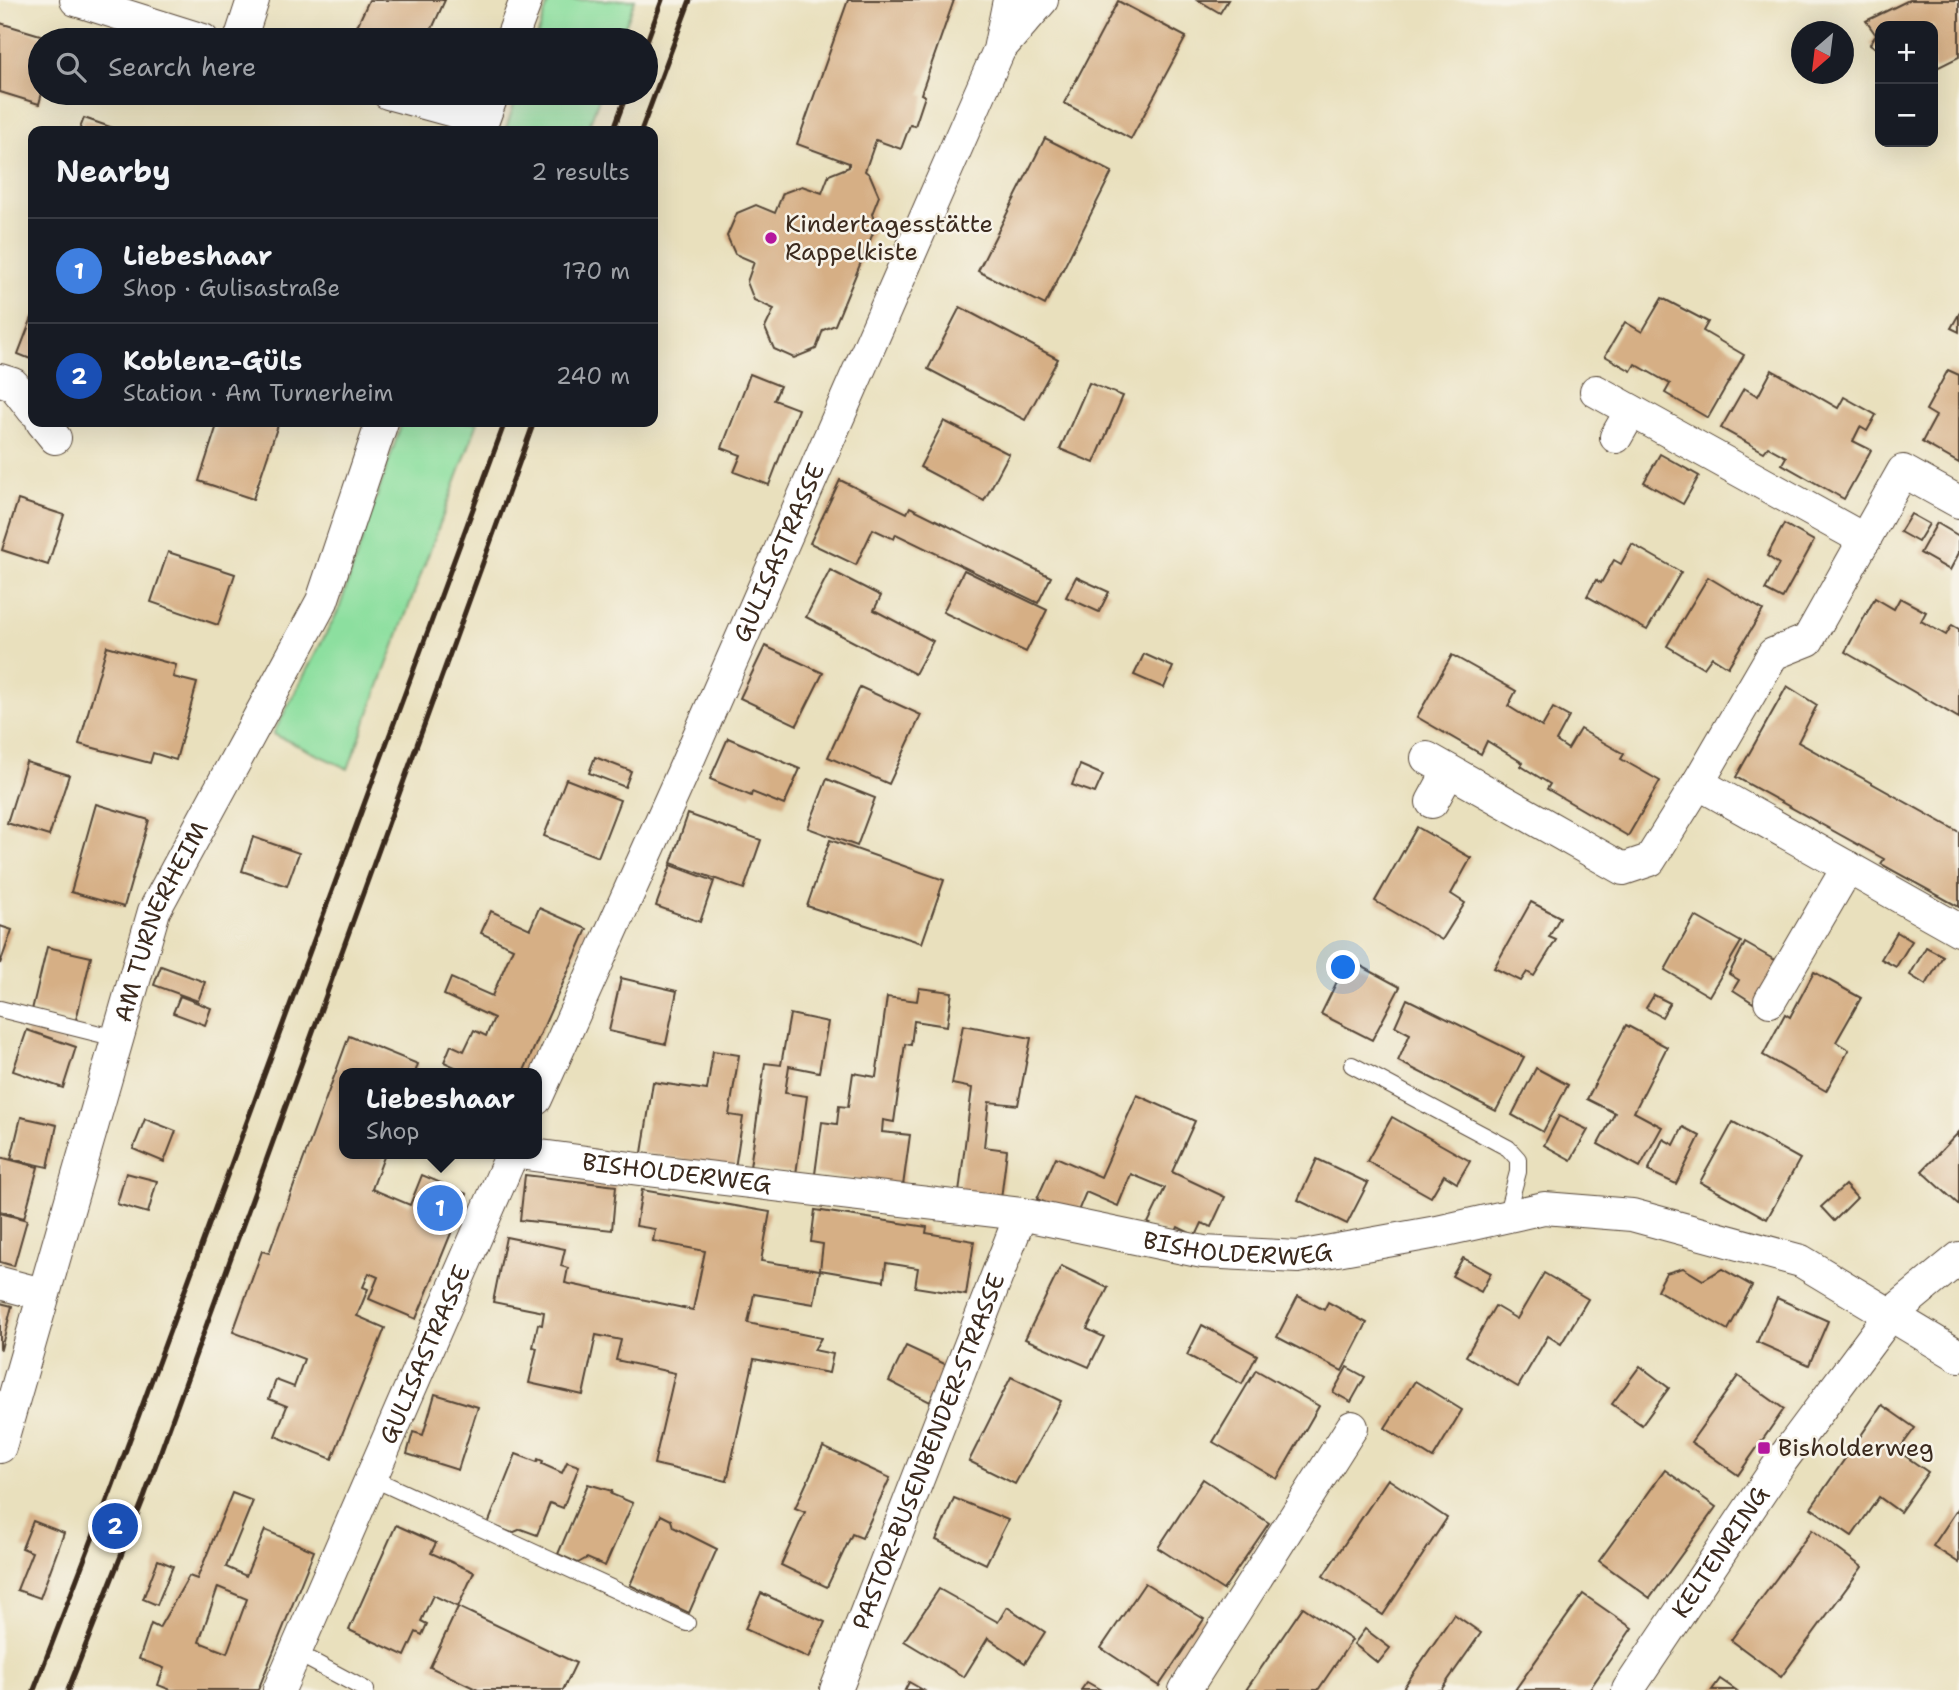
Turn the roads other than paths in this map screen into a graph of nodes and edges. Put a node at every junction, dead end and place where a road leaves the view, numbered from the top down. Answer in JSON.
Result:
{"nodes":[{"id":1,"x":76,"y":0,"type":"edge"},
{"id":2,"x":253,"y":0,"type":"edge"},
{"id":3,"x":526,"y":0,"type":"edge"},
{"id":4,"x":1009,"y":0,"type":"edge"},
{"id":5,"x":1042,"y":0,"type":"edge"},
{"id":6,"x":164,"y":28,"type":"edge"},
{"id":7,"x":244,"y":28,"type":"edge"},
{"id":8,"x":516,"y":28,"type":"edge"},
{"id":9,"x":999,"y":50,"type":"junction"},
{"id":10,"x":443,"y":105,"type":"edge"},
{"id":11,"x":485,"y":114,"type":"edge"},
{"id":12,"x":0,"y":380,"type":"edge"},
{"id":13,"x":1596,"y":391,"type":"dead end"},
{"id":14,"x":28,"y":404,"type":"edge"},
{"id":15,"x":380,"y":427,"type":"edge"},
{"id":16,"x":1959,"y":502,"type":"edge"},
{"id":17,"x":1865,"y":540,"type":"junction"},
{"id":18,"x":1698,"y":783,"type":"junction"},
{"id":19,"x":1432,"y":802,"type":"dead end"},
{"id":20,"x":1848,"y":867,"type":"junction"},
{"id":21,"x":1959,"y":930,"type":"edge"},
{"id":22,"x":1770,"y":1001,"type":"dead end"},
{"id":23,"x":0,"y":1009,"type":"edge"},
{"id":24,"x":116,"y":1038,"type":"junction"},
{"id":25,"x":1352,"y":1065,"type":"dead end"},
{"id":26,"x":542,"y":1086,"type":"edge"},
{"id":27,"x":542,"y":1156,"type":"edge"},
{"id":28,"x":510,"y":1159,"type":"edge"},
{"id":29,"x":1021,"y":1214,"type":"junction"},
{"id":30,"x":1506,"y":1216,"type":"junction"},
{"id":31,"x":1959,"y":1258,"type":"edge"},
{"id":32,"x":0,"y":1283,"type":"edge"},
{"id":33,"x":42,"y":1294,"type":"junction"},
{"id":34,"x":1890,"y":1315,"type":"junction"},
{"id":35,"x":1959,"y":1356,"type":"edge"},
{"id":36,"x":1352,"y":1427,"type":"dead end"},
{"id":37,"x":0,"y":1447,"type":"edge"},
{"id":38,"x":372,"y":1478,"type":"junction"},
{"id":39,"x":687,"y":1623,"type":"dead end"},
{"id":40,"x":295,"y":1652,"type":"junction"},
{"id":41,"x":279,"y":1690,"type":"edge"},
{"id":42,"x":366,"y":1690,"type":"edge"},
{"id":43,"x":836,"y":1690,"type":"edge"},
{"id":44,"x":1185,"y":1690,"type":"edge"},
{"id":45,"x":1628,"y":1690,"type":"edge"}],
"edges":[{"from":1,"to":6,"type":"street"},
{"from":2,"to":7,"type":"street"},
{"from":3,"to":8,"type":"street"},
{"from":4,"to":9,"type":"street","name":"GULISASTRASSE"},
{"from":5,"to":9,"type":"street"},
{"from":9,"to":26,"type":"street","name":"GULISASTRASSE"},
{"from":10,"to":11,"type":"street"},
{"from":12,"to":14,"type":"street"},
{"from":13,"to":17,"type":"street"},
{"from":15,"to":24,"type":"street","name":"AM TURNERHEIM"},
{"from":16,"to":17,"type":"street"},
{"from":17,"to":18,"type":"street"},
{"from":18,"to":19,"type":"street"},
{"from":18,"to":20,"type":"street"},
{"from":20,"to":21,"type":"street"},
{"from":20,"to":22,"type":"street"},
{"from":23,"to":24,"type":"lane"},
{"from":24,"to":33,"type":"street","name":"AM TURNERHEIM"},
{"from":25,"to":30,"type":"lane"},
{"from":27,"to":29,"type":"street","name":"BISHOLDERWEG"},
{"from":28,"to":38,"type":"street","name":"GULISASTRASSE"},
{"from":29,"to":30,"type":"street","name":"BISHOLDERWEG"},
{"from":29,"to":43,"type":"street","name":"PASTOR-BUSENBENDER-STRASSE"},
{"from":30,"to":34,"type":"street","name":"BISHOLDERWEG"},
{"from":31,"to":34,"type":"street","name":"KELTENRING"},
{"from":32,"to":33,"type":"street"},
{"from":33,"to":37,"type":"street","name":"AM TURNERHEIM"},
{"from":34,"to":35,"type":"street","name":"BISHOLDERWEG"},
{"from":34,"to":45,"type":"street","name":"KELTENRING"},
{"from":36,"to":44,"type":"street"},
{"from":38,"to":39,"type":"lane"},
{"from":38,"to":40,"type":"street","name":"GULISASTRASSE"},
{"from":40,"to":41,"type":"street","name":"GULISASTRASSE"},
{"from":40,"to":42,"type":"lane"}]}
